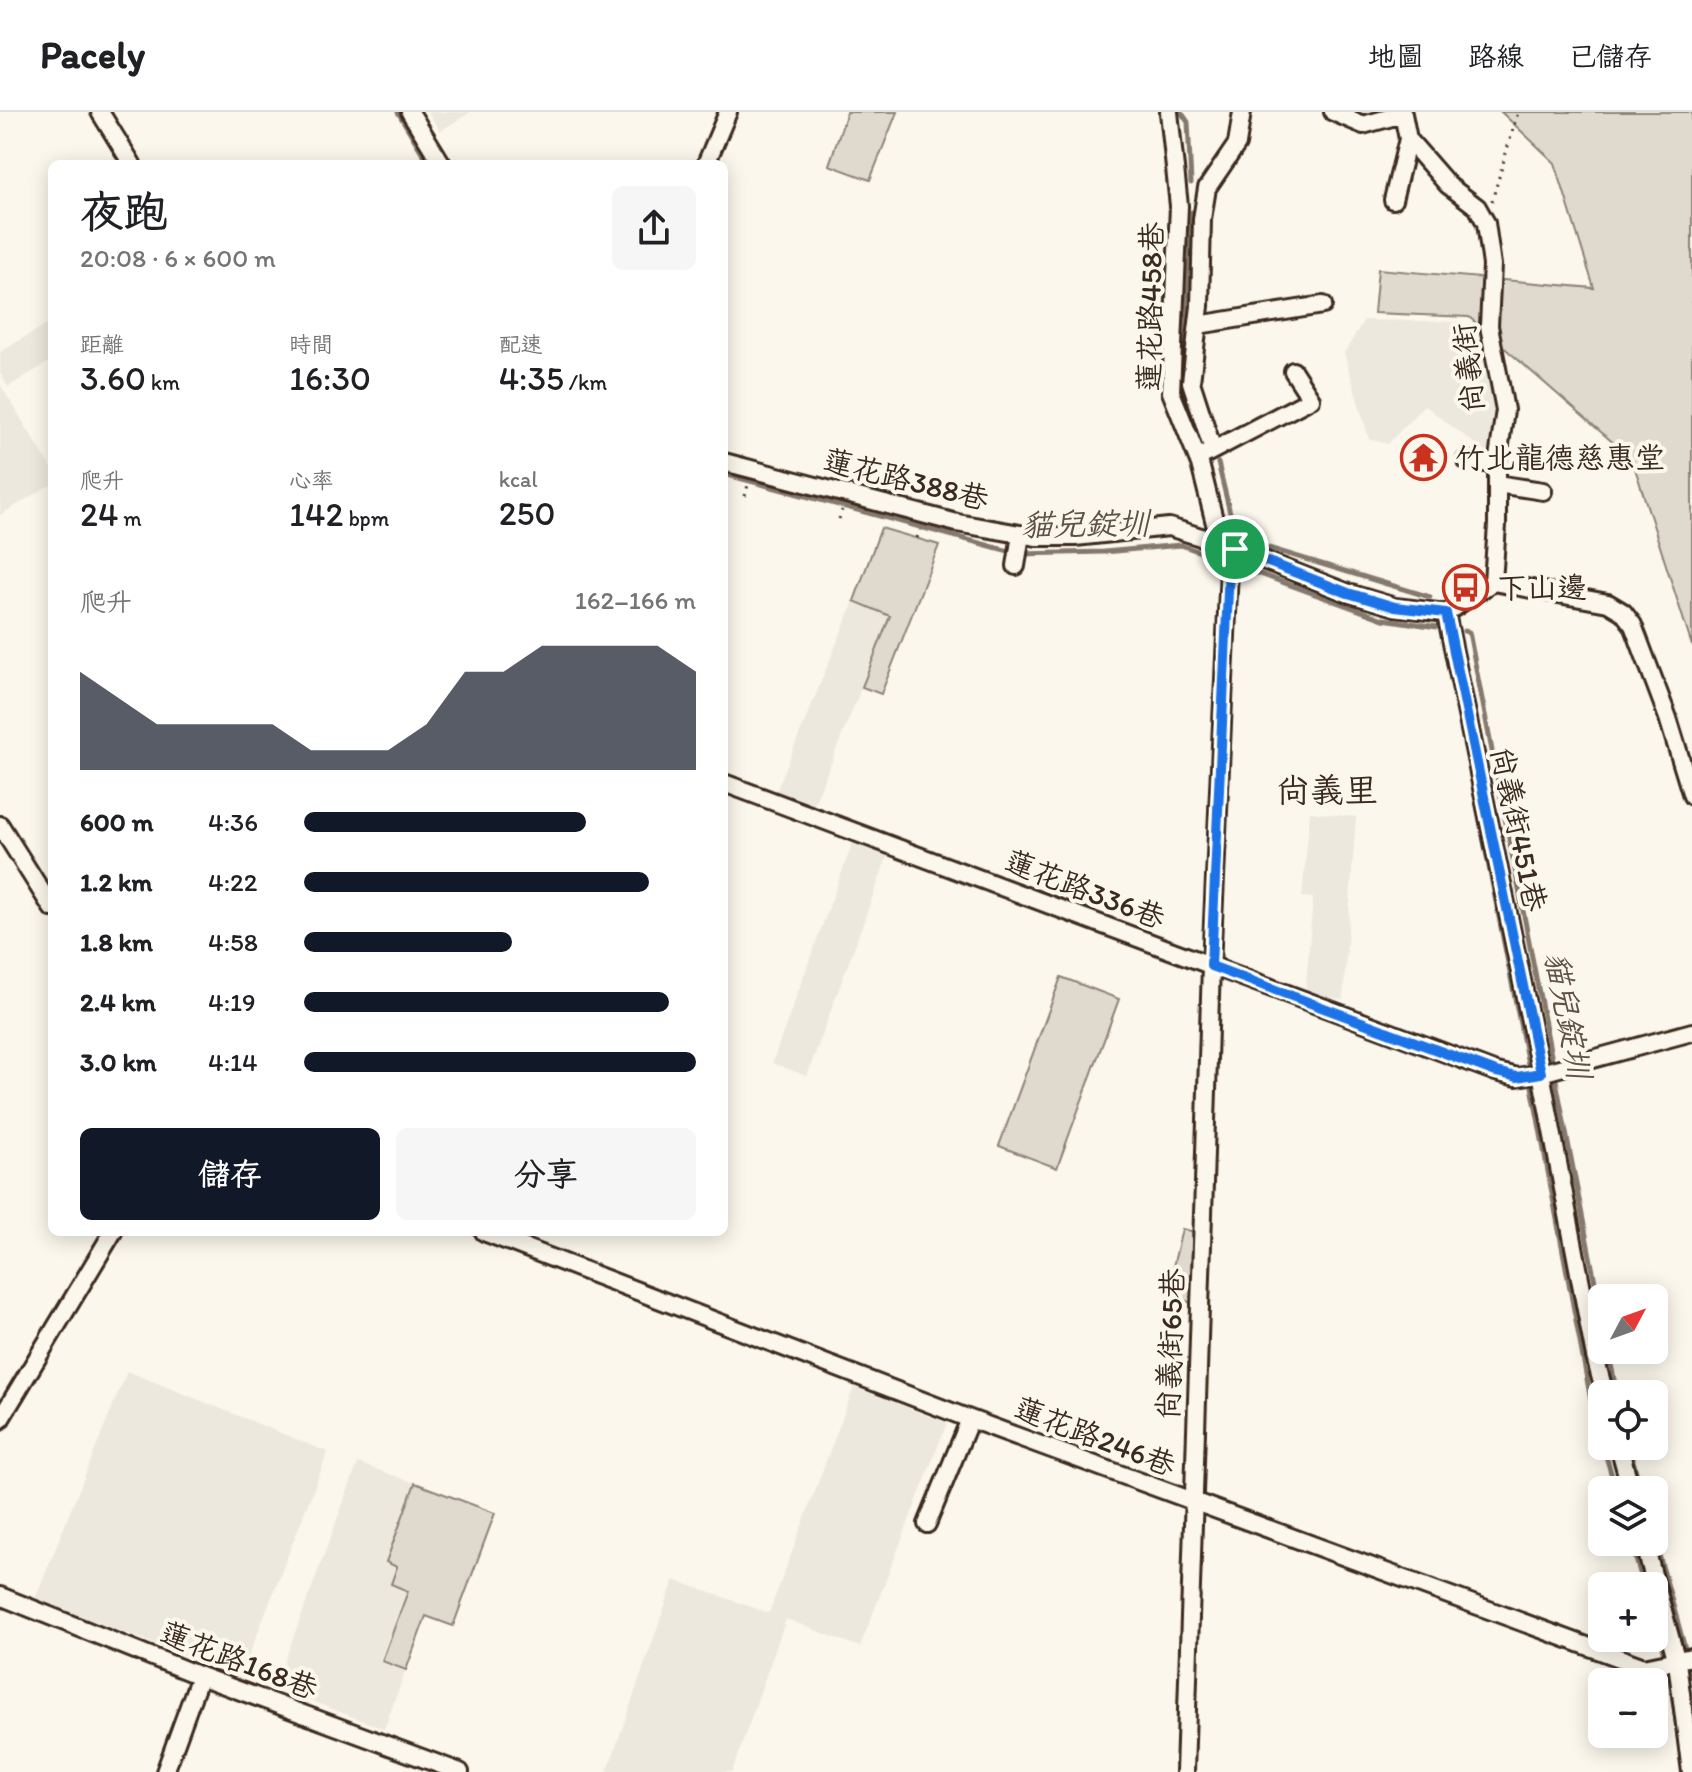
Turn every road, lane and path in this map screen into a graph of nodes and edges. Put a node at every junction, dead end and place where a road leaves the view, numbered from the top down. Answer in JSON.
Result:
{"nodes":[{"id":1,"x":100,"y":112,"type":"edge"},
{"id":2,"x":410,"y":112,"type":"edge"},
{"id":3,"x":728,"y":112,"type":"edge"},
{"id":4,"x":1169,"y":112,"type":"edge"},
{"id":5,"x":1242,"y":112,"type":"edge"},
{"id":6,"x":1518,"y":112,"type":"edge"},
{"id":7,"x":1340,"y":113,"type":"edge"},
{"id":8,"x":1403,"y":113,"type":"edge"},
{"id":9,"x":1408,"y":139,"type":"junction"},
{"id":10,"x":130,"y":160,"type":"edge"},
{"id":11,"x":440,"y":160,"type":"edge"},
{"id":12,"x":708,"y":160,"type":"edge"},
{"id":13,"x":1207,"y":188,"type":"junction"},
{"id":14,"x":1393,"y":200,"type":"dead end"},
{"id":15,"x":1179,"y":206,"type":"junction"},
{"id":16,"x":1486,"y":223,"type":"junction"},
{"id":17,"x":1323,"y":305,"type":"dead end"},
{"id":18,"x":1198,"y":325,"type":"junction"},
{"id":19,"x":1293,"y":371,"type":"dead end"},
{"id":20,"x":1213,"y":450,"type":"junction"},
{"id":21,"x":1198,"y":458,"type":"junction"},
{"id":22,"x":1466,"y":460,"type":"dead end"},
{"id":23,"x":728,"y":463,"type":"edge"},
{"id":24,"x":1497,"y":465,"type":"junction"},
{"id":25,"x":1497,"y":484,"type":"junction"},
{"id":26,"x":1543,"y":491,"type":"dead end"},
{"id":27,"x":1021,"y":534,"type":"junction"},
{"id":28,"x":1228,"y":546,"type":"junction"},
{"id":29,"x":1016,"y":566,"type":"dead end"},
{"id":30,"x":1493,"y":582,"type":"junction"},
{"id":31,"x":1446,"y":613,"type":"junction"},
{"id":32,"x":728,"y":785,"type":"edge"},
{"id":33,"x":1692,"y":796,"type":"edge"},
{"id":34,"x":0,"y":825,"type":"edge"},
{"id":35,"x":48,"y":902,"type":"edge"},
{"id":36,"x":1211,"y":966,"type":"junction"},
{"id":37,"x":1692,"y":1032,"type":"edge"},
{"id":38,"x":1541,"y":1073,"type":"junction"},
{"id":39,"x":111,"y":1236,"type":"edge"},
{"id":40,"x":494,"y":1236,"type":"edge"},
{"id":41,"x":1601,"y":1380,"type":"edge"},
{"id":42,"x":970,"y":1419,"type":"junction"},
{"id":43,"x":0,"y":1420,"type":"edge"},
{"id":44,"x":1192,"y":1502,"type":"junction"},
{"id":45,"x":927,"y":1524,"type":"dead end"},
{"id":46,"x":1649,"y":1556,"type":"edge"},
{"id":47,"x":0,"y":1596,"type":"edge"},
{"id":48,"x":1684,"y":1660,"type":"edge"},
{"id":49,"x":200,"y":1676,"type":"junction"},
{"id":50,"x":165,"y":1772,"type":"edge"},
{"id":51,"x":460,"y":1772,"type":"edge"},
{"id":52,"x":1185,"y":1772,"type":"edge"},
{"id":53,"x":1691,"y":1772,"type":"edge"}],
"edges":[{"from":1,"to":10,"type":"street"},
{"from":2,"to":11,"type":"street"},
{"from":3,"to":12,"type":"street"},
{"from":4,"to":15,"type":"street","name":"蓮花路458巷"},
{"from":5,"to":13,"type":"street"},
{"from":6,"to":16,"type":"path"},
{"from":7,"to":8,"type":"street"},
{"from":8,"to":9,"type":"street"},
{"from":9,"to":14,"type":"street"},
{"from":9,"to":16,"type":"street"},
{"from":13,"to":15,"type":"street"},
{"from":13,"to":18,"type":"street"},
{"from":15,"to":21,"type":"street","name":"蓮花路458巷"},
{"from":16,"to":24,"type":"street","name":"尚義街"},
{"from":17,"to":18,"type":"street"},
{"from":18,"to":20,"type":"street"},
{"from":19,"to":20,"type":"street"},
{"from":20,"to":21,"type":"street"},
{"from":21,"to":28,"type":"street","name":"蓮花路458巷"},
{"from":22,"to":24,"type":"street"},
{"from":23,"to":27,"type":"street","name":"蓮花路388巷"},
{"from":24,"to":25,"type":"street","name":"尚義街"},
{"from":25,"to":26,"type":"street"},
{"from":25,"to":30,"type":"street","name":"尚義街"},
{"from":27,"to":28,"type":"street","name":"蓮花路388巷"},
{"from":27,"to":29,"type":"street"},
{"from":28,"to":31,"type":"street","name":"蓮花路388巷"},
{"from":28,"to":36,"type":"street","name":"尚義街65巷"},
{"from":30,"to":31,"type":"street"},
{"from":30,"to":33,"type":"street"},
{"from":31,"to":38,"type":"street","name":"尚義街451巷"},
{"from":32,"to":36,"type":"street","name":"蓮花路336巷"},
{"from":34,"to":35,"type":"street"},
{"from":36,"to":38,"type":"street","name":"蓮花路336巷"},
{"from":36,"to":44,"type":"street","name":"尚義街65巷"},
{"from":37,"to":38,"type":"street","name":"蓮花路336巷"},
{"from":38,"to":41,"type":"street","name":"尚義街451巷"},
{"from":39,"to":43,"type":"street"},
{"from":40,"to":42,"type":"street","name":"蓮花路246巷"},
{"from":42,"to":44,"type":"street","name":"蓮花路246巷"},
{"from":42,"to":45,"type":"street"},
{"from":44,"to":48,"type":"street","name":"蓮花路246巷"},
{"from":44,"to":52,"type":"street","name":"尚義街65巷"},
{"from":46,"to":48,"type":"street"},
{"from":47,"to":49,"type":"street","name":"蓮花路168巷"},
{"from":48,"to":53,"type":"street"},
{"from":49,"to":50,"type":"street"},
{"from":49,"to":51,"type":"street","name":"蓮花路168巷"}]}
